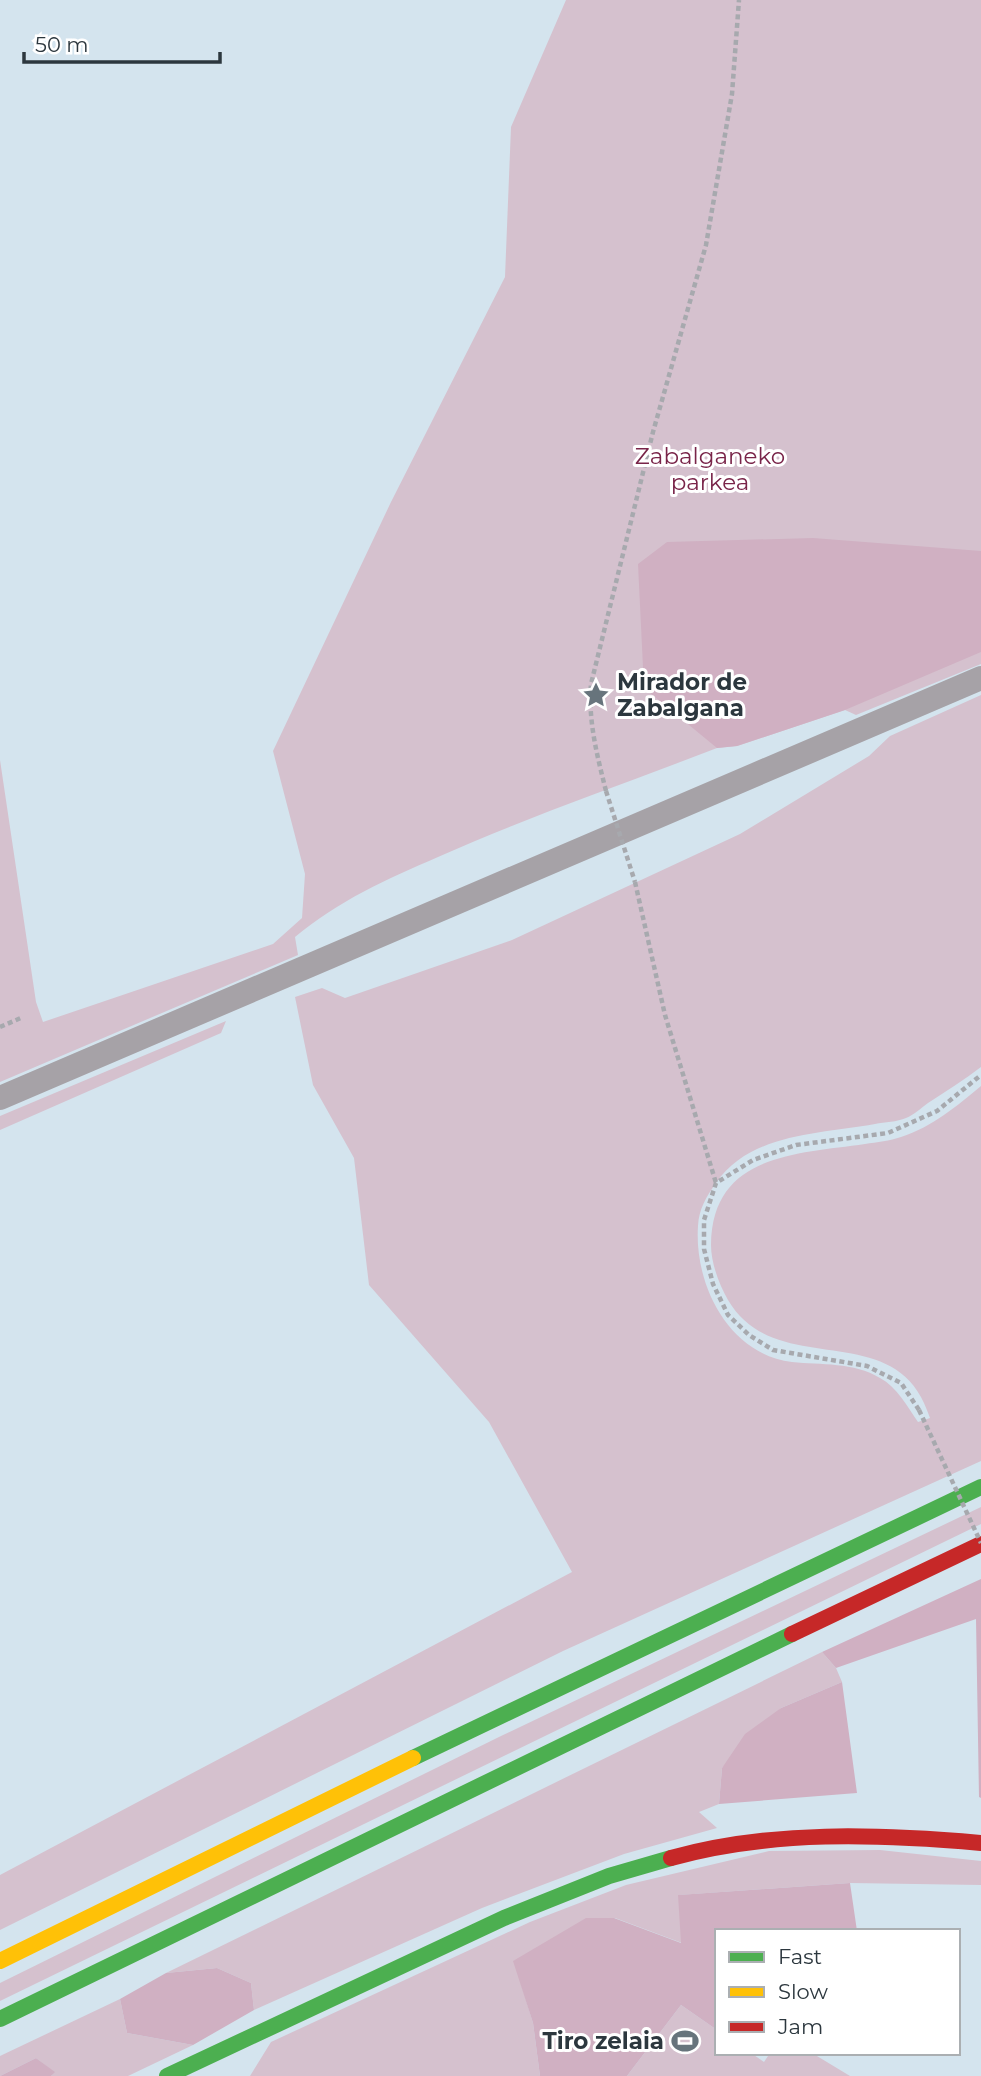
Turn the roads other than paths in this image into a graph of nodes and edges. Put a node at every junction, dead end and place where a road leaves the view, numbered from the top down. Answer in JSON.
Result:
{"nodes":[{"id":1,"x":981,"y":678,"type":"edge"},
{"id":2,"x":0,"y":1098,"type":"edge"},
{"id":3,"x":981,"y":1487,"type":"edge"},
{"id":4,"x":981,"y":1544,"type":"edge"},
{"id":5,"x":981,"y":1843,"type":"edge"},
{"id":6,"x":0,"y":1961,"type":"edge"},
{"id":7,"x":0,"y":2019,"type":"edge"},
{"id":8,"x":167,"y":2076,"type":"edge"}],
"edges":[{"from":1,"to":2,"type":"street"},
{"from":3,"to":6,"type":"main road"},
{"from":4,"to":7,"type":"main road"},
{"from":5,"to":8,"type":"main road"}]}
